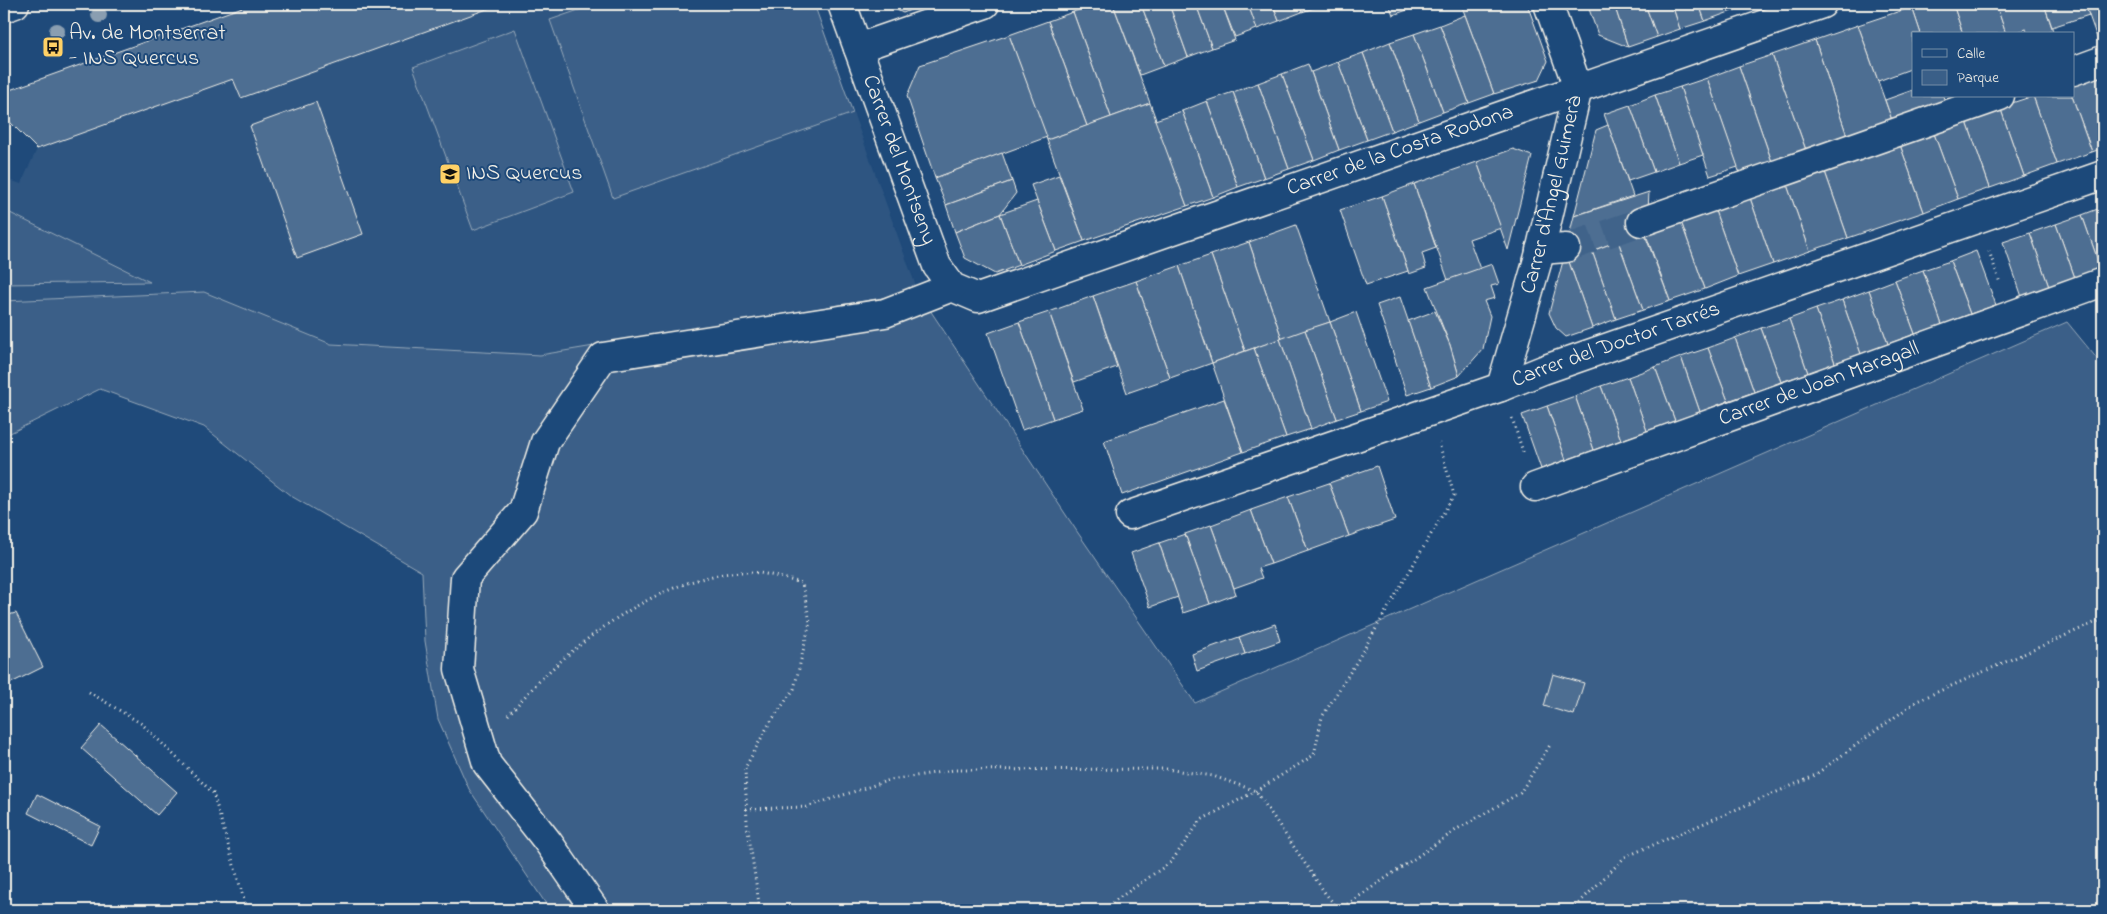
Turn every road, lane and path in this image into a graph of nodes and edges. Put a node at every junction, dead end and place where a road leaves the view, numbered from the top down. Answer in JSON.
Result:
{"nodes":[{"id":1,"x":15,"y":4,"type":"edge"},
{"id":2,"x":842,"y":4,"type":"edge"},
{"id":3,"x":985,"y":4,"type":"edge"},
{"id":4,"x":1548,"y":4,"type":"edge"},
{"id":5,"x":1822,"y":4,"type":"edge"},
{"id":6,"x":4,"y":8,"type":"edge"},
{"id":7,"x":858,"y":48,"type":"junction"},
{"id":8,"x":2103,"y":60,"type":"edge"},
{"id":9,"x":2074,"y":71,"type":"edge"},
{"id":10,"x":1578,"y":88,"type":"junction"},
{"id":11,"x":1994,"y":98,"type":"edge"},
{"id":12,"x":2103,"y":175,"type":"edge"},
{"id":13,"x":1978,"y":220,"type":"junction"},
{"id":14,"x":1641,"y":222,"type":"tunnel mouth"},
{"id":15,"x":2103,"y":282,"type":"edge"},
{"id":16,"x":952,"y":287,"type":"junction"},
{"id":17,"x":2012,"y":315,"type":"junction"},
{"id":18,"x":1501,"y":387,"type":"junction"},
{"id":19,"x":1430,"y":412,"type":"junction"},
{"id":20,"x":1535,"y":486,"type":"joint"},
{"id":21,"x":1130,"y":515,"type":"dead end"},
{"id":22,"x":2103,"y":619,"type":"edge"},
{"id":23,"x":89,"y":692,"type":"dead end"},
{"id":24,"x":480,"y":744,"type":"junction"},
{"id":25,"x":1550,"y":745,"type":"dead end"},
{"id":26,"x":1256,"y":791,"type":"junction"},
{"id":27,"x":746,"y":809,"type":"junction"},
{"id":28,"x":247,"y":910,"type":"edge"},
{"id":29,"x":595,"y":910,"type":"edge"},
{"id":30,"x":760,"y":910,"type":"edge"},
{"id":31,"x":1105,"y":910,"type":"edge"},
{"id":32,"x":1339,"y":910,"type":"edge"},
{"id":33,"x":1572,"y":910,"type":"edge"}],
"edges":[{"from":1,"to":6,"type":"street"},
{"from":2,"to":7,"type":"street","name":"Carrer del Montseny"},
{"from":3,"to":7,"type":"street"},
{"from":4,"to":10,"type":"street","name":"Carrer d'Àngel Guimerà"},
{"from":5,"to":10,"type":"street","name":"Carrer de la Costa Rodona"},
{"from":7,"to":16,"type":"street","name":"Carrer del Montseny"},
{"from":8,"to":9,"type":"street"},
{"from":10,"to":16,"type":"street","name":"Carrer de la Costa Rodona"},
{"from":10,"to":18,"type":"street","name":"Carrer d'Àngel Guimerà"},
{"from":11,"to":14,"type":"street"},
{"from":12,"to":13,"type":"street","name":"Carrer del Doctor Tarrés"},
{"from":13,"to":17,"type":"path"},
{"from":13,"to":18,"type":"street","name":"Carrer del Doctor Tarrés"},
{"from":15,"to":17,"type":"street","name":"Carrer de Joan Maragall"},
{"from":16,"to":24,"type":"street"},
{"from":17,"to":20,"type":"street","name":"Carrer de Joan Maragall"},
{"from":18,"to":19,"type":"street","name":"Carrer del Doctor Tarrés"},
{"from":18,"to":20,"type":"path"},
{"from":19,"to":21,"type":"street","name":"Carrer del Doctor Tarrés"},
{"from":19,"to":26,"type":"path"},
{"from":22,"to":33,"type":"path"},
{"from":23,"to":28,"type":"path"},
{"from":24,"to":27,"type":"path"},
{"from":24,"to":29,"type":"street"},
{"from":25,"to":32,"type":"path"},
{"from":26,"to":27,"type":"path"},
{"from":26,"to":31,"type":"path"},
{"from":26,"to":32,"type":"path"},
{"from":27,"to":30,"type":"path"}]}
